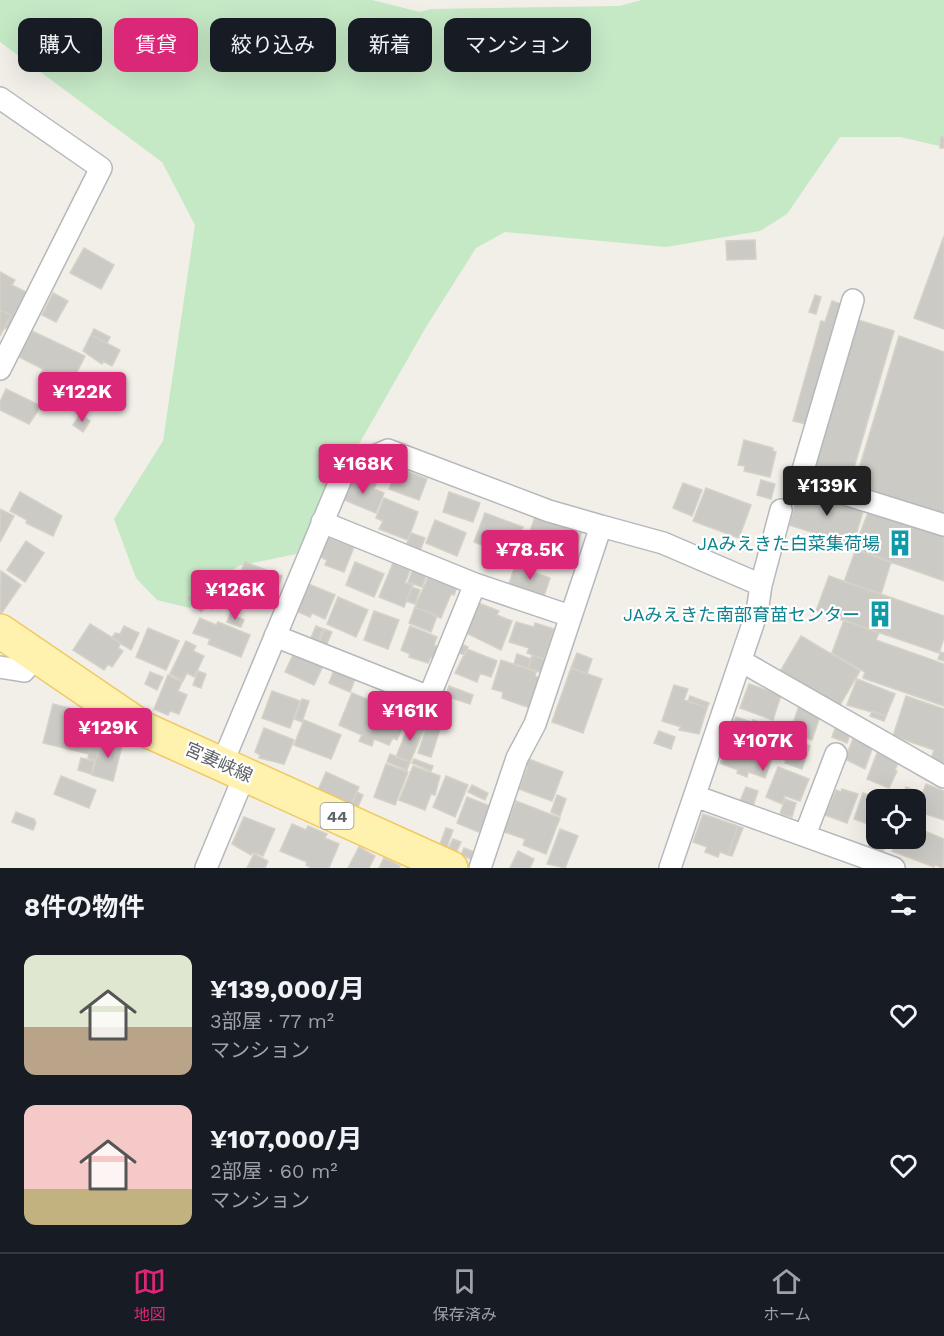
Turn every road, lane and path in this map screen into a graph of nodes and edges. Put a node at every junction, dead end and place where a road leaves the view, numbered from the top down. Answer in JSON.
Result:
{"nodes":[{"id":1,"x":0,"y":98,"type":"edge"},
{"id":2,"x":853,"y":300,"type":"dead end"},
{"id":3,"x":0,"y":369,"type":"edge"},
{"id":4,"x":781,"y":510,"type":"dead end"},
{"id":5,"x":322,"y":522,"type":"junction"},
{"id":6,"x":944,"y":525,"type":"edge"},
{"id":7,"x":601,"y":526,"type":"junction"},
{"id":8,"x":475,"y":584,"type":"junction"},
{"id":9,"x":761,"y":585,"type":"junction"},
{"id":10,"x":570,"y":616,"type":"junction"},
{"id":11,"x":0,"y":631,"type":"edge"},
{"id":12,"x":275,"y":636,"type":"junction"},
{"id":13,"x":36,"y":656,"type":"junction"},
{"id":14,"x":741,"y":661,"type":"junction"},
{"id":15,"x":0,"y":667,"type":"edge"},
{"id":16,"x":836,"y":754,"type":"dead end"},
{"id":17,"x":233,"y":769,"type":"junction"},
{"id":18,"x":944,"y":777,"type":"edge"},
{"id":19,"x":695,"y":796,"type":"junction"},
{"id":20,"x":805,"y":835,"type":"junction"},
{"id":21,"x":438,"y":865,"type":"edge"},
{"id":22,"x":206,"y":868,"type":"edge"},
{"id":23,"x":480,"y":868,"type":"edge"},
{"id":24,"x":669,"y":868,"type":"edge"},
{"id":25,"x":894,"y":868,"type":"edge"}],
"edges":[{"from":1,"to":3,"type":"street"},
{"from":2,"to":6,"type":"street"},
{"from":4,"to":9,"type":"street"},
{"from":5,"to":7,"type":"street"},
{"from":5,"to":8,"type":"street"},
{"from":5,"to":12,"type":"street"},
{"from":7,"to":9,"type":"street"},
{"from":7,"to":10,"type":"street"},
{"from":8,"to":10,"type":"street"},
{"from":8,"to":12,"type":"street"},
{"from":9,"to":14,"type":"street"},
{"from":10,"to":23,"type":"street"},
{"from":11,"to":13,"type":"main road","name":"宮妻峡線","number":"44"},
{"from":12,"to":17,"type":"street"},
{"from":13,"to":15,"type":"street"},
{"from":13,"to":17,"type":"main road","name":"宮妻峡線","number":"44"},
{"from":14,"to":18,"type":"street"},
{"from":14,"to":19,"type":"street"},
{"from":16,"to":20,"type":"street"},
{"from":17,"to":21,"type":"main road","name":"宮妻峡線","number":"44"},
{"from":17,"to":22,"type":"street"},
{"from":19,"to":20,"type":"street"},
{"from":19,"to":24,"type":"street"},
{"from":20,"to":25,"type":"street"}]}
